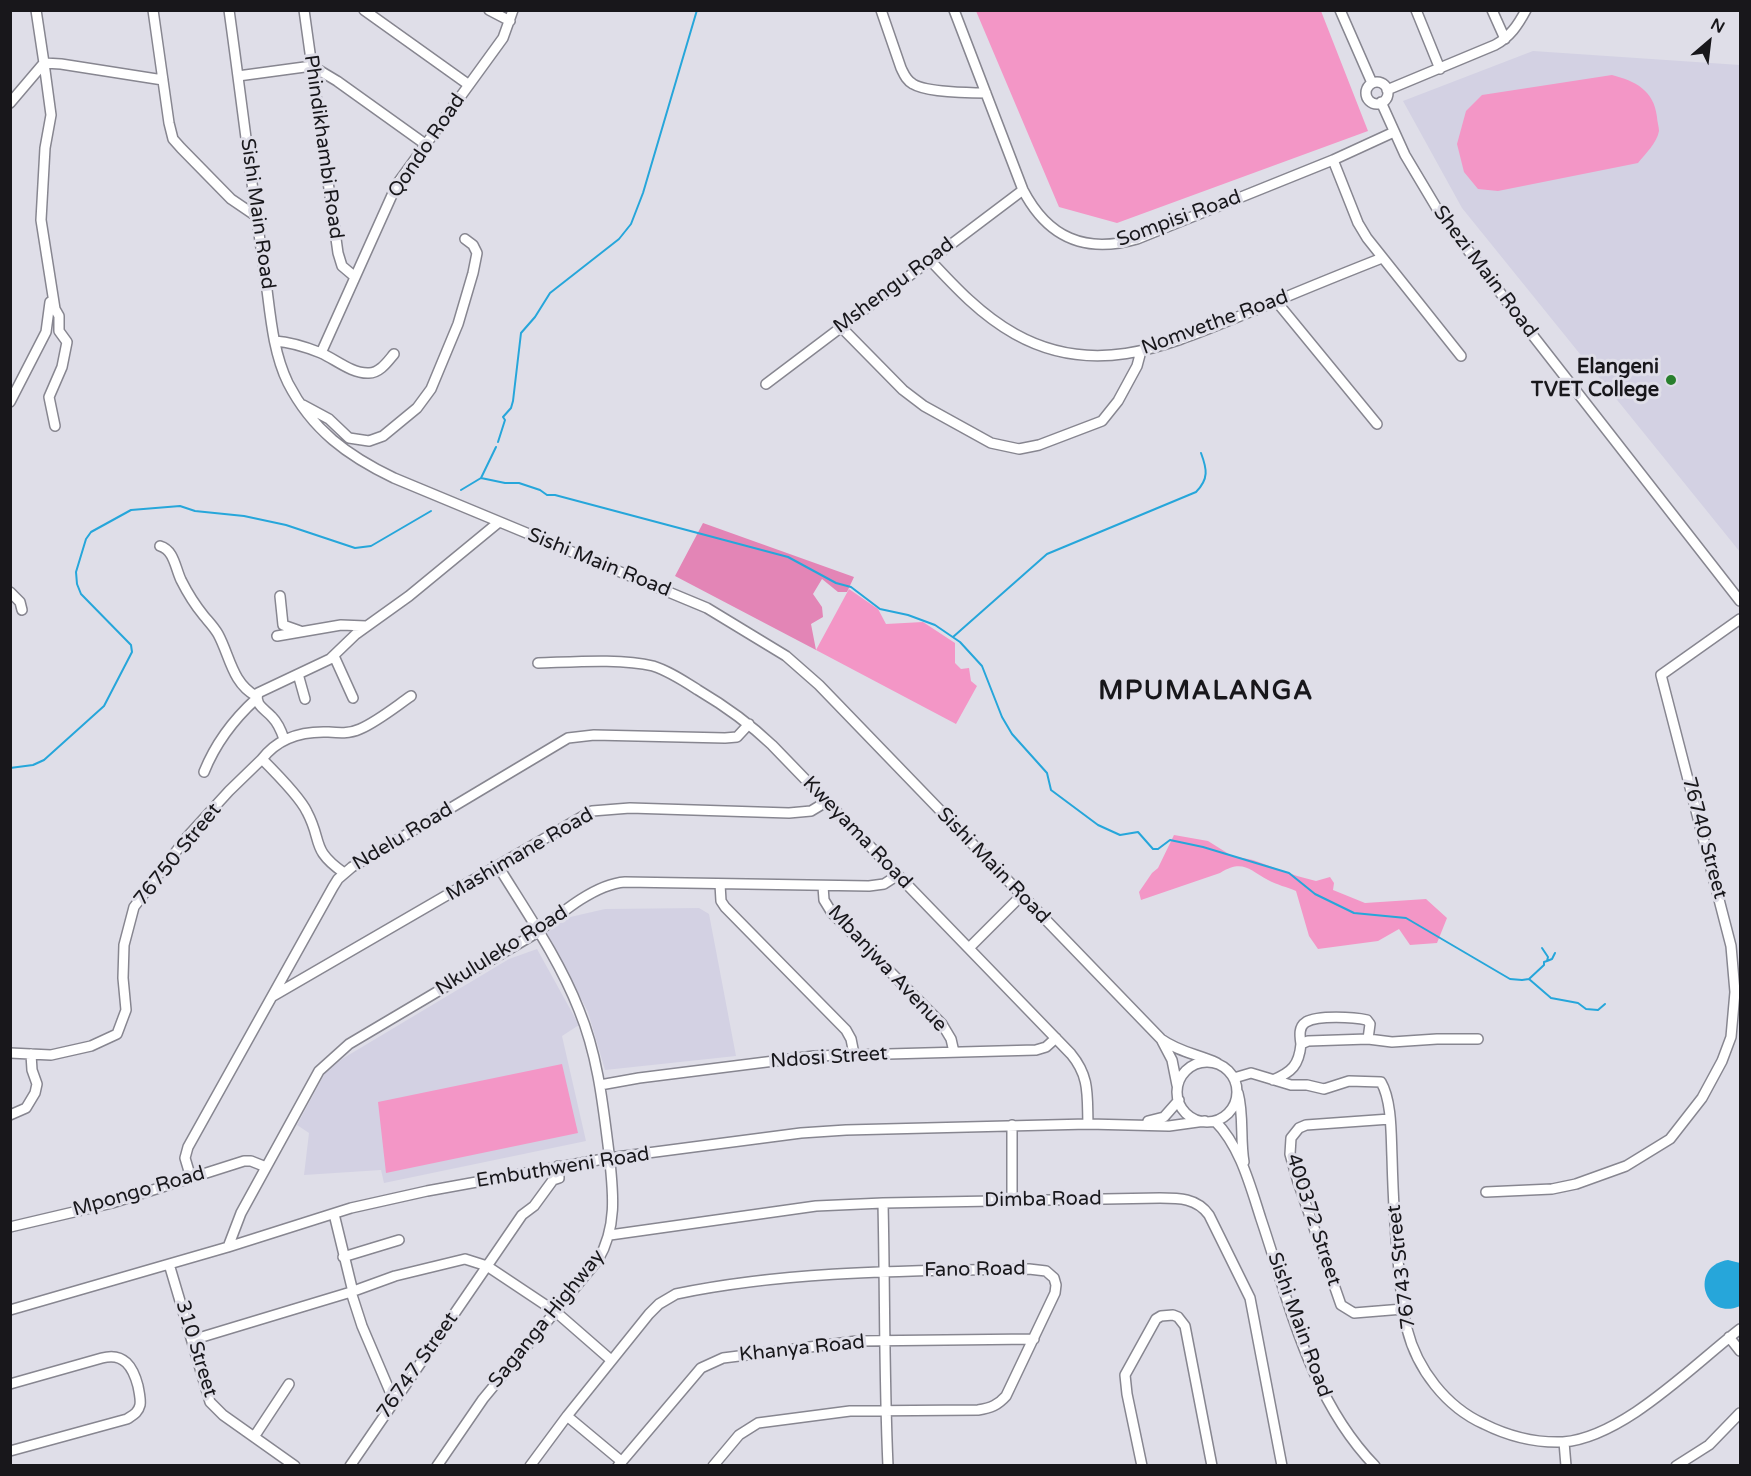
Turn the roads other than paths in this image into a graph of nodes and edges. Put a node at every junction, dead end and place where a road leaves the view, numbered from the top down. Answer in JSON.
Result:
{"nodes":[{"id":1,"x":36,"y":10,"type":"edge"},
{"id":2,"x":153,"y":10,"type":"edge"},
{"id":3,"x":229,"y":10,"type":"edge"},
{"id":4,"x":304,"y":10,"type":"edge"},
{"id":5,"x":364,"y":10,"type":"edge"},
{"id":6,"x":489,"y":10,"type":"edge"},
{"id":7,"x":513,"y":10,"type":"edge"},
{"id":8,"x":881,"y":10,"type":"edge"},
{"id":9,"x":954,"y":10,"type":"edge"},
{"id":10,"x":1340,"y":10,"type":"edge"},
{"id":11,"x":1416,"y":10,"type":"edge"},
{"id":12,"x":1492,"y":10,"type":"edge"},
{"id":13,"x":1526,"y":10,"type":"edge"},
{"id":14,"x":510,"y":21,"type":"junction"},
{"id":15,"x":1505,"y":39,"type":"junction"},
{"id":16,"x":44,"y":63,"type":"junction"},
{"id":17,"x":312,"y":66,"type":"junction"},
{"id":18,"x":1440,"y":69,"type":"junction"},
{"id":19,"x":238,"y":76,"type":"junction"},
{"id":20,"x":163,"y":80,"type":"junction"},
{"id":21,"x":1372,"y":83,"type":"junction"},
{"id":22,"x":469,"y":85,"type":"junction"},
{"id":23,"x":1387,"y":90,"type":"junction"},
{"id":24,"x":986,"y":93,"type":"junction"},
{"id":25,"x":10,"y":102,"type":"edge"},
{"id":26,"x":1381,"y":102,"type":"junction"},
{"id":27,"x":1394,"y":132,"type":"junction"},
{"id":28,"x":425,"y":144,"type":"junction"},
{"id":29,"x":1333,"y":160,"type":"junction"},
{"id":30,"x":1023,"y":190,"type":"junction"},
{"id":31,"x":256,"y":216,"type":"junction"},
{"id":32,"x":465,"y":239,"type":"dead end"},
{"id":33,"x":1382,"y":258,"type":"junction"},
{"id":34,"x":929,"y":259,"type":"junction"},
{"id":35,"x":355,"y":277,"type":"junction"},
{"id":36,"x":51,"y":288,"type":"junction"},
{"id":37,"x":1276,"y":301,"type":"junction"},
{"id":38,"x":840,"y":326,"type":"junction"},
{"id":39,"x":275,"y":341,"type":"junction"},
{"id":40,"x":1141,"y":351,"type":"junction"},
{"id":41,"x":321,"y":353,"type":"junction"},
{"id":42,"x":394,"y":354,"type":"dead end"},
{"id":43,"x":1461,"y":356,"type":"dead end"},
{"id":44,"x":766,"y":384,"type":"dead end"},
{"id":45,"x":10,"y":402,"type":"edge"},
{"id":46,"x":301,"y":404,"type":"junction"},
{"id":47,"x":1377,"y":424,"type":"dead end"},
{"id":48,"x":55,"y":426,"type":"dead end"},
{"id":49,"x":499,"y":522,"type":"junction"},
{"id":50,"x":160,"y":546,"type":"dead end"},
{"id":51,"x":10,"y":592,"type":"edge"},
{"id":52,"x":280,"y":596,"type":"dead end"},
{"id":53,"x":1740,"y":601,"type":"edge"},
{"id":54,"x":22,"y":610,"type":"dead end"},
{"id":55,"x":1740,"y":619,"type":"edge"},
{"id":56,"x":366,"y":626,"type":"junction"},
{"id":57,"x":302,"y":631,"type":"junction"},
{"id":58,"x":277,"y":636,"type":"dead end"},
{"id":59,"x":334,"y":656,"type":"junction"},
{"id":60,"x":538,"y":663,"type":"dead end"},
{"id":61,"x":298,"y":674,"type":"junction"},
{"id":62,"x":411,"y":696,"type":"dead end"},
{"id":63,"x":256,"y":697,"type":"junction"},
{"id":64,"x":353,"y":698,"type":"dead end"},
{"id":65,"x":305,"y":699,"type":"dead end"},
{"id":66,"x":749,"y":724,"type":"junction"},
{"id":67,"x":284,"y":739,"type":"junction"},
{"id":68,"x":262,"y":759,"type":"junction"},
{"id":69,"x":204,"y":772,"type":"dead end"},
{"id":70,"x":826,"y":801,"type":"junction"},
{"id":71,"x":498,"y":866,"type":"junction"},
{"id":72,"x":344,"y":873,"type":"junction"},
{"id":73,"x":898,"y":874,"type":"junction"},
{"id":74,"x":720,"y":884,"type":"junction"},
{"id":75,"x":823,"y":886,"type":"junction"},
{"id":76,"x":1022,"y":895,"type":"junction"},
{"id":77,"x":538,"y":932,"type":"junction"},
{"id":78,"x":969,"y":948,"type":"junction"},
{"id":79,"x":273,"y":997,"type":"junction"},
{"id":80,"x":1056,"y":1038,"type":"junction"},
{"id":81,"x":1161,"y":1039,"type":"junction"},
{"id":82,"x":1368,"y":1039,"type":"junction"},
{"id":83,"x":1478,"y":1039,"type":"dead end"},
{"id":84,"x":1301,"y":1044,"type":"junction"},
{"id":85,"x":954,"y":1052,"type":"junction"},
{"id":86,"x":10,"y":1053,"type":"edge"},
{"id":87,"x":32,"y":1054,"type":"junction"},
{"id":88,"x":854,"y":1054,"type":"junction"},
{"id":89,"x":1217,"y":1063,"type":"junction"},
{"id":90,"x":1234,"y":1078,"type":"junction"},
{"id":91,"x":1273,"y":1080,"type":"junction"},
{"id":92,"x":600,"y":1085,"type":"junction"},
{"id":93,"x":1177,"y":1089,"type":"junction"},
{"id":94,"x":1237,"y":1090,"type":"junction"},
{"id":95,"x":1179,"y":1100,"type":"junction"},
{"id":96,"x":10,"y":1115,"type":"edge"},
{"id":97,"x":1390,"y":1119,"type":"junction"},
{"id":98,"x":1210,"y":1121,"type":"junction"},
{"id":99,"x":1088,"y":1124,"type":"junction"},
{"id":100,"x":1131,"y":1124,"type":"junction"},
{"id":101,"x":1012,"y":1125,"type":"junction"},
{"id":102,"x":609,"y":1158,"type":"junction"},
{"id":103,"x":558,"y":1166,"type":"junction"},
{"id":104,"x":266,"y":1167,"type":"junction"},
{"id":105,"x":1245,"y":1173,"type":"junction"},
{"id":106,"x":191,"y":1178,"type":"junction"},
{"id":107,"x":1486,"y":1192,"type":"dead end"},
{"id":108,"x":1012,"y":1200,"type":"junction"},
{"id":109,"x":883,"y":1203,"type":"junction"},
{"id":110,"x":334,"y":1214,"type":"junction"},
{"id":111,"x":10,"y":1227,"type":"edge"},
{"id":112,"x":610,"y":1235,"type":"junction"},
{"id":113,"x":399,"y":1240,"type":"dead end"},
{"id":114,"x":228,"y":1247,"type":"junction"},
{"id":115,"x":343,"y":1257,"type":"junction"},
{"id":116,"x":169,"y":1264,"type":"junction"},
{"id":117,"x":487,"y":1266,"type":"junction"},
{"id":118,"x":885,"y":1272,"type":"junction"},
{"id":119,"x":352,"y":1292,"type":"junction"},
{"id":120,"x":1403,"y":1309,"type":"junction"},
{"id":121,"x":10,"y":1310,"type":"edge"},
{"id":122,"x":556,"y":1312,"type":"junction"},
{"id":123,"x":1740,"y":1329,"type":"edge"},
{"id":124,"x":1730,"y":1337,"type":"junction"},
{"id":125,"x":1034,"y":1339,"type":"junction"},
{"id":126,"x":192,"y":1340,"type":"junction"},
{"id":127,"x":886,"y":1340,"type":"junction"},
{"id":128,"x":1740,"y":1351,"type":"edge"},
{"id":129,"x":611,"y":1360,"type":"junction"},
{"id":130,"x":10,"y":1384,"type":"edge"},
{"id":131,"x":289,"y":1384,"type":"dead end"},
{"id":132,"x":394,"y":1401,"type":"junction"},
{"id":133,"x":885,"y":1410,"type":"junction"},
{"id":134,"x":1740,"y":1413,"type":"edge"},
{"id":135,"x":567,"y":1416,"type":"junction"},
{"id":136,"x":254,"y":1437,"type":"junction"},
{"id":137,"x":1564,"y":1442,"type":"junction"},
{"id":138,"x":10,"y":1450,"type":"edge"},
{"id":139,"x":620,"y":1463,"type":"edge"},
{"id":140,"x":296,"y":1466,"type":"edge"},
{"id":141,"x":350,"y":1466,"type":"edge"},
{"id":142,"x":437,"y":1466,"type":"edge"},
{"id":143,"x":530,"y":1466,"type":"edge"},
{"id":144,"x":713,"y":1466,"type":"edge"},
{"id":145,"x":888,"y":1466,"type":"edge"},
{"id":146,"x":1142,"y":1466,"type":"edge"},
{"id":147,"x":1212,"y":1466,"type":"edge"},
{"id":148,"x":1282,"y":1466,"type":"edge"},
{"id":149,"x":1375,"y":1466,"type":"edge"},
{"id":150,"x":1566,"y":1466,"type":"edge"},
{"id":151,"x":1676,"y":1466,"type":"edge"}],
"edges":[{"from":1,"to":16,"type":"street"},
{"from":2,"to":20,"type":"street"},
{"from":3,"to":19,"type":"street","name":"Sishi Main Road"},
{"from":4,"to":17,"type":"street","name":"Phindikhambi Road"},
{"from":5,"to":22,"type":"street"},
{"from":6,"to":14,"type":"street"},
{"from":7,"to":14,"type":"street","name":"Qondo Road"},
{"from":8,"to":24,"type":"street"},
{"from":9,"to":24,"type":"street","name":"Sompisi Road"},
{"from":10,"to":21,"type":"street"},
{"from":11,"to":18,"type":"street"},
{"from":12,"to":15,"type":"street"},
{"from":13,"to":15,"type":"street"},
{"from":14,"to":22,"type":"street","name":"Qondo Road"},
{"from":15,"to":18,"type":"street"},
{"from":16,"to":20,"type":"street"},
{"from":16,"to":25,"type":"street"},
{"from":16,"to":36,"type":"street"},
{"from":17,"to":19,"type":"street"},
{"from":17,"to":28,"type":"street"},
{"from":17,"to":35,"type":"street","name":"Phindikhambi Road"},
{"from":18,"to":23,"type":"street"},
{"from":19,"to":31,"type":"street","name":"Sishi Main Road"},
{"from":20,"to":31,"type":"street"},
{"from":21,"to":23,"type":"street"},
{"from":21,"to":26,"type":"street"},
{"from":22,"to":28,"type":"street","name":"Qondo Road"},
{"from":23,"to":26,"type":"street"},
{"from":24,"to":30,"type":"street","name":"Sompisi Road"},
{"from":26,"to":27,"type":"street","name":"Shezi Main Road"},
{"from":27,"to":29,"type":"street","name":"Sompisi Road"},
{"from":27,"to":53,"type":"street","name":"Shezi Main Road"},
{"from":28,"to":35,"type":"street","name":"Qondo Road"},
{"from":29,"to":30,"type":"street","name":"Sompisi Road"},
{"from":29,"to":33,"type":"street"},
{"from":30,"to":34,"type":"street","name":"Mshengu Road"},
{"from":31,"to":39,"type":"street","name":"Sishi Main Road"},
{"from":32,"to":46,"type":"street"},
{"from":33,"to":37,"type":"street","name":"Nomvethe Road"},
{"from":33,"to":43,"type":"street"},
{"from":34,"to":38,"type":"street","name":"Mshengu Road"},
{"from":34,"to":40,"type":"street","name":"Nomvethe Road"},
{"from":35,"to":41,"type":"street","name":"Qondo Road"},
{"from":36,"to":45,"type":"street"},
{"from":36,"to":48,"type":"street"},
{"from":37,"to":40,"type":"street","name":"Nomvethe Road"},
{"from":37,"to":47,"type":"street"},
{"from":38,"to":40,"type":"street"},
{"from":38,"to":44,"type":"street","name":"Mshengu Road"},
{"from":39,"to":41,"type":"street"},
{"from":39,"to":46,"type":"street","name":"Sishi Main Road"},
{"from":41,"to":42,"type":"street"},
{"from":46,"to":49,"type":"street","name":"Sishi Main Road"},
{"from":49,"to":56,"type":"street"},
{"from":49,"to":76,"type":"street","name":"Sishi Main Road"},
{"from":50,"to":63,"type":"street"},
{"from":51,"to":54,"type":"street"},
{"from":52,"to":57,"type":"street"},
{"from":55,"to":107,"type":"street","name":"76740 Street"},
{"from":56,"to":57,"type":"street"},
{"from":56,"to":59,"type":"street"},
{"from":57,"to":58,"type":"street"},
{"from":59,"to":61,"type":"street"},
{"from":59,"to":64,"type":"street"},
{"from":60,"to":66,"type":"street","name":"Kweyama Road"},
{"from":61,"to":63,"type":"street"},
{"from":61,"to":65,"type":"street"},
{"from":62,"to":67,"type":"street"},
{"from":63,"to":67,"type":"street"},
{"from":63,"to":69,"type":"street"},
{"from":66,"to":70,"type":"street","name":"Kweyama Road"},
{"from":66,"to":72,"type":"street","name":"Ndelu Road"},
{"from":67,"to":68,"type":"street","name":"76750 Street"},
{"from":68,"to":72,"type":"street"},
{"from":68,"to":87,"type":"street","name":"76750 Street"},
{"from":70,"to":71,"type":"street","name":"Mashimane Road"},
{"from":70,"to":73,"type":"street","name":"Kweyama Road"},
{"from":71,"to":77,"type":"street","name":"Saganga Highway"},
{"from":71,"to":79,"type":"street","name":"Mashimane Road"},
{"from":72,"to":79,"type":"street","name":"Ndelu Road"},
{"from":73,"to":75,"type":"street","name":"Nkululeko Road"},
{"from":73,"to":78,"type":"street","name":"Kweyama Road"},
{"from":74,"to":75,"type":"street","name":"Nkululeko Road"},
{"from":74,"to":77,"type":"street","name":"Nkululeko Road"},
{"from":74,"to":88,"type":"street"},
{"from":75,"to":85,"type":"street","name":"Mbanjwa Avenue"},
{"from":76,"to":78,"type":"street"},
{"from":76,"to":81,"type":"street","name":"Sishi Main Road"},
{"from":77,"to":92,"type":"street","name":"Saganga Highway"},
{"from":77,"to":104,"type":"street","name":"Nkululeko Road"},
{"from":78,"to":80,"type":"street","name":"Kweyama Road"},
{"from":79,"to":106,"type":"street","name":"Ndelu Road"},
{"from":80,"to":85,"type":"street","name":"Ndosi Street"},
{"from":80,"to":99,"type":"street","name":"Kweyama Road"},
{"from":81,"to":89,"type":"street","name":"Sishi Main Road"},
{"from":81,"to":93,"type":"street","name":"Sishi Main Road"},
{"from":82,"to":83,"type":"street"},
{"from":82,"to":84,"type":"street"},
{"from":82,"to":84,"type":"street"},
{"from":84,"to":91,"type":"street"},
{"from":85,"to":88,"type":"street","name":"Ndosi Street"},
{"from":86,"to":87,"type":"street","name":"76750 Street"},
{"from":87,"to":96,"type":"street"},
{"from":88,"to":92,"type":"street","name":"Ndosi Street"},
{"from":89,"to":90,"type":"street"},
{"from":89,"to":93,"type":"street"},
{"from":90,"to":91,"type":"street","name":"76743 Street"},
{"from":90,"to":94,"type":"street"},
{"from":91,"to":97,"type":"street","name":"76743 Street"},
{"from":92,"to":102,"type":"street","name":"Saganga Highway"},
{"from":93,"to":95,"type":"street"},
{"from":94,"to":98,"type":"street"},
{"from":94,"to":105,"type":"street","name":"Sishi Main Road"},
{"from":95,"to":98,"type":"street"},
{"from":95,"to":100,"type":"street","name":"Embuthweni Road"},
{"from":97,"to":120,"type":"street","name":"76743 Street"},
{"from":97,"to":120,"type":"street","name":"400372 Street"},
{"from":98,"to":100,"type":"street","name":"Embuthweni Road"},
{"from":98,"to":105,"type":"street","name":"Sishi Main Road"},
{"from":99,"to":100,"type":"street","name":"Embuthweni Road"},
{"from":99,"to":101,"type":"street","name":"Embuthweni Road"},
{"from":101,"to":102,"type":"street","name":"Embuthweni Road"},
{"from":101,"to":108,"type":"street"},
{"from":102,"to":103,"type":"street","name":"Embuthweni Road"},
{"from":102,"to":112,"type":"street","name":"Saganga Highway"},
{"from":103,"to":110,"type":"street","name":"Embuthweni Road"},
{"from":103,"to":117,"type":"street","name":"76747 Street"},
{"from":104,"to":106,"type":"street","name":"Mpongo Road"},
{"from":104,"to":114,"type":"street","name":"Nkululeko Road"},
{"from":105,"to":149,"type":"street","name":"Sishi Main Road"},
{"from":106,"to":111,"type":"street","name":"Mpongo Road"},
{"from":108,"to":109,"type":"street","name":"Dimba Road"},
{"from":108,"to":148,"type":"street","name":"Dimba Road"},
{"from":109,"to":112,"type":"street","name":"Dimba Road"},
{"from":109,"to":118,"type":"street"},
{"from":110,"to":114,"type":"street","name":"Embuthweni Road"},
{"from":110,"to":115,"type":"street"},
{"from":112,"to":122,"type":"street","name":"Saganga Highway"},
{"from":113,"to":115,"type":"street"},
{"from":114,"to":116,"type":"street","name":"Embuthweni Road"},
{"from":115,"to":119,"type":"street"},
{"from":116,"to":121,"type":"street","name":"Embuthweni Road"},
{"from":116,"to":126,"type":"street","name":"310 Street"},
{"from":117,"to":119,"type":"street"},
{"from":117,"to":122,"type":"street"},
{"from":117,"to":132,"type":"street","name":"76747 Street"},
{"from":118,"to":125,"type":"street","name":"Fano Road"},
{"from":118,"to":127,"type":"street"},
{"from":118,"to":129,"type":"street","name":"Fano Road"},
{"from":119,"to":126,"type":"street"},
{"from":119,"to":132,"type":"street"},
{"from":120,"to":137,"type":"street","name":"76743 Street"},
{"from":122,"to":129,"type":"street"},
{"from":122,"to":142,"type":"street","name":"Saganga Highway"},
{"from":123,"to":124,"type":"street","name":"76743 Street"},
{"from":124,"to":128,"type":"street"},
{"from":124,"to":137,"type":"street","name":"76743 Street"},
{"from":125,"to":127,"type":"street","name":"Khanya Road"},
{"from":125,"to":133,"type":"street","name":"Fano Road"},
{"from":126,"to":136,"type":"street","name":"310 Street"},
{"from":127,"to":133,"type":"street"},
{"from":127,"to":139,"type":"street","name":"Khanya Road"},
{"from":129,"to":135,"type":"street","name":"Fano Road"},
{"from":130,"to":138,"type":"street"},
{"from":131,"to":136,"type":"street"},
{"from":132,"to":141,"type":"street","name":"76747 Street"},
{"from":133,"to":144,"type":"street","name":"Fano Road"},
{"from":133,"to":145,"type":"street"},
{"from":134,"to":151,"type":"street"},
{"from":135,"to":139,"type":"street"},
{"from":135,"to":143,"type":"street","name":"Fano Road"},
{"from":136,"to":140,"type":"street","name":"310 Street"},
{"from":137,"to":150,"type":"street"},
{"from":146,"to":147,"type":"street"}]}
